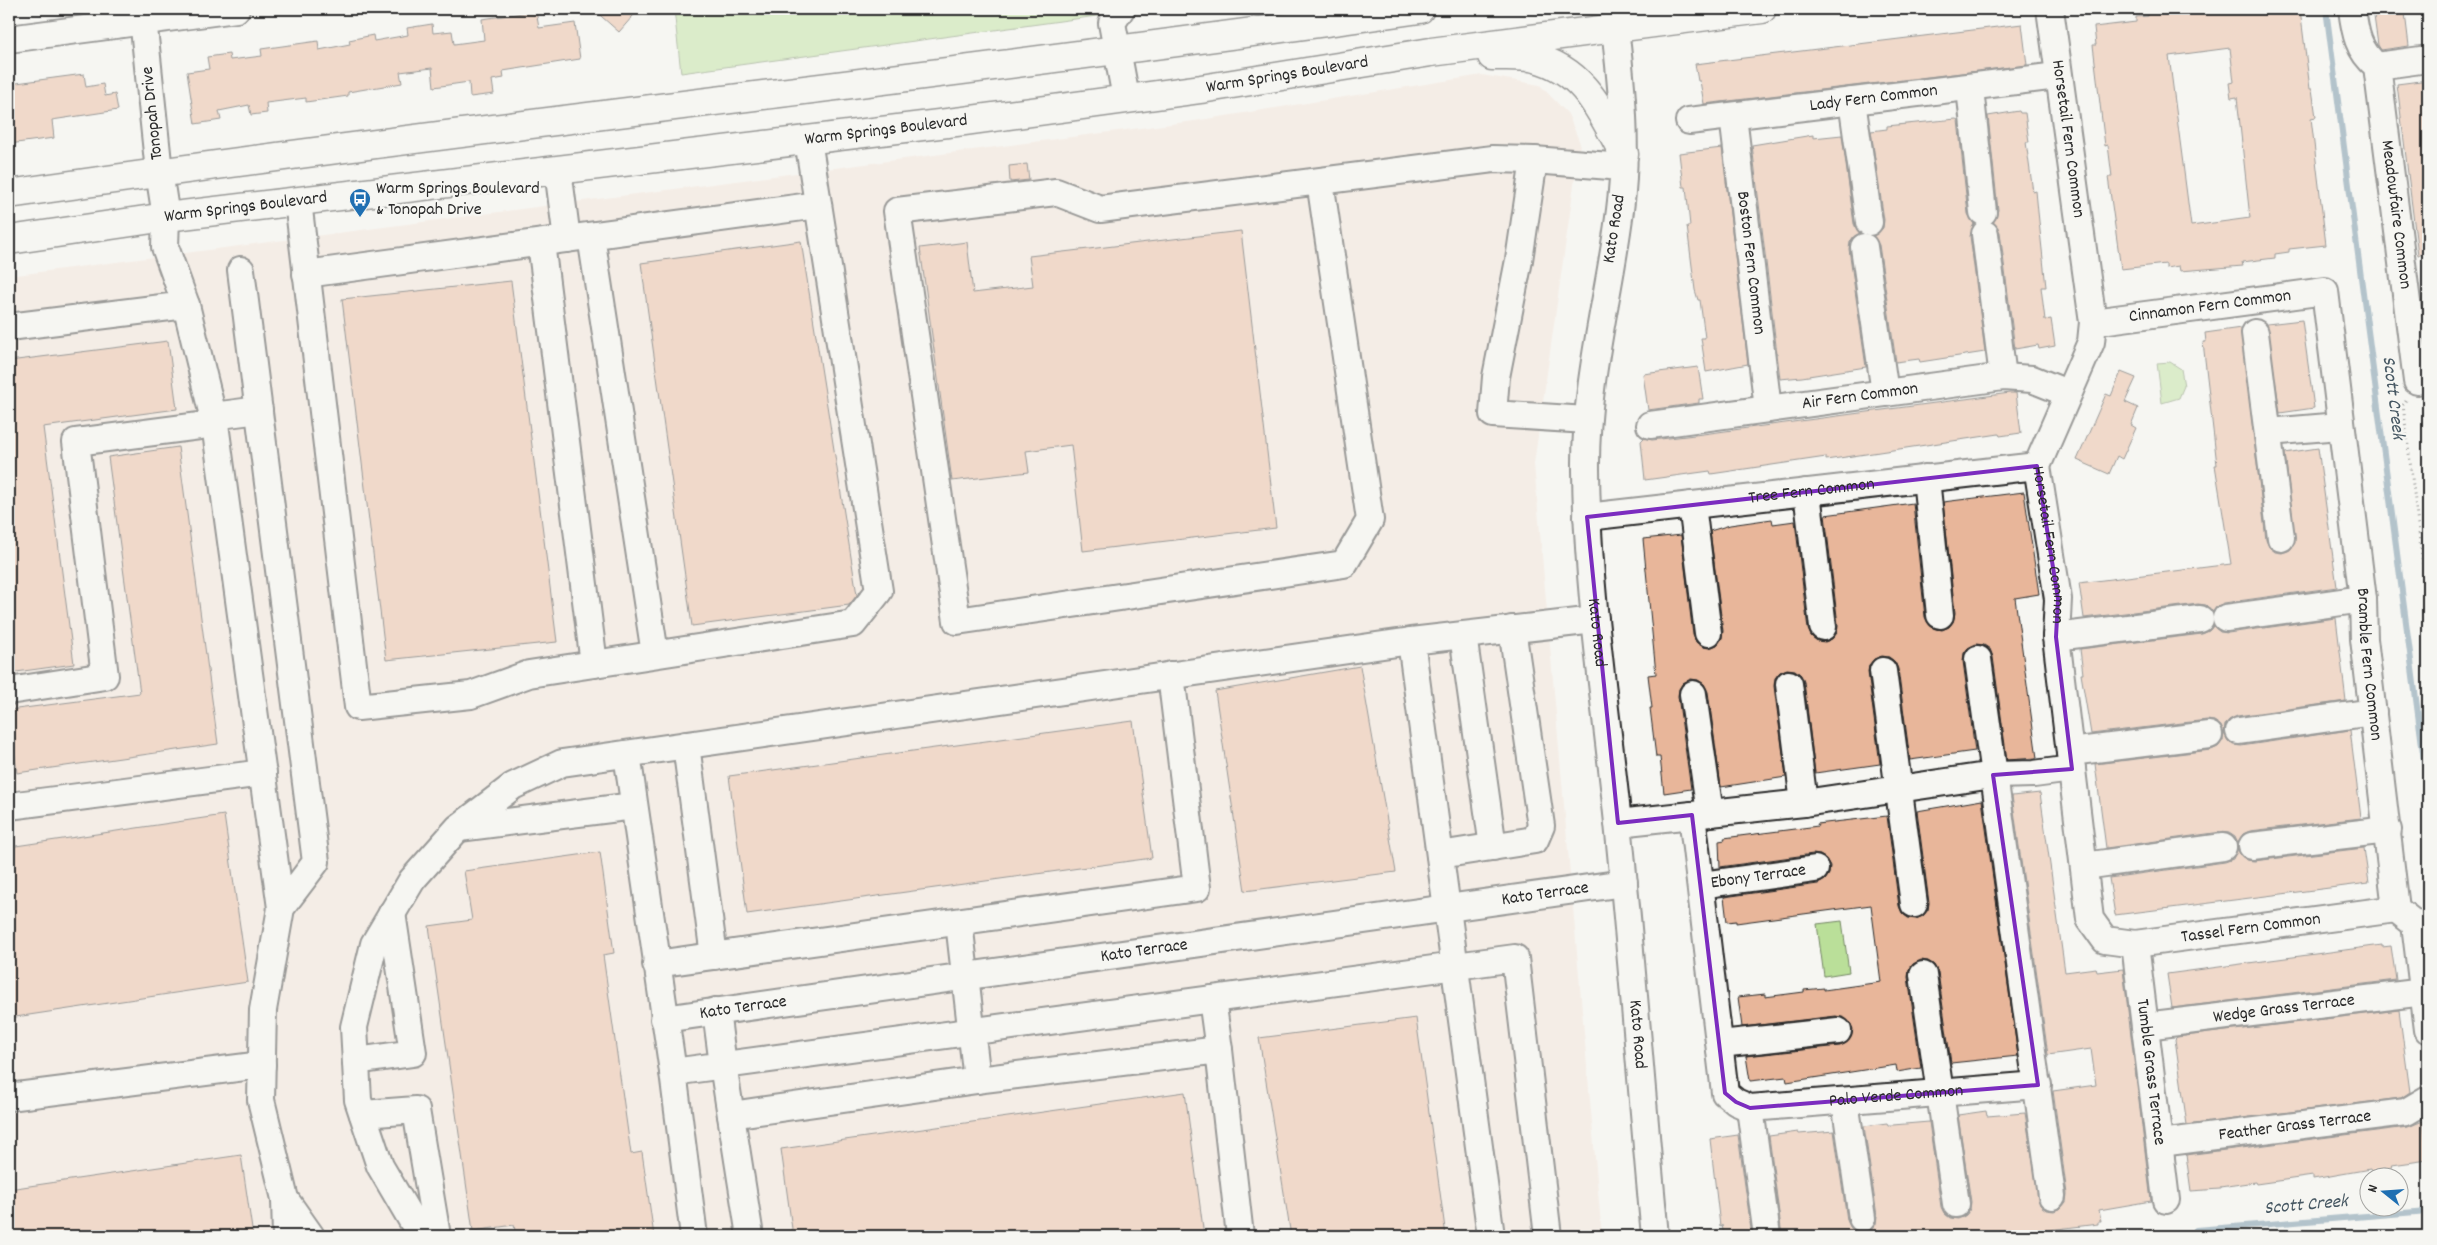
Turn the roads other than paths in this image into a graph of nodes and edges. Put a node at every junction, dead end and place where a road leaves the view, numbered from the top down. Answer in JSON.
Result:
{"nodes":[{"id":1,"x":236,"y":9,"type":"edge"},
{"id":2,"x":1420,"y":9,"type":"edge"},
{"id":3,"x":1762,"y":9,"type":"edge"},
{"id":4,"x":2050,"y":9,"type":"edge"},
{"id":5,"x":2352,"y":9,"type":"edge"},
{"id":6,"x":1109,"y":13,"type":"edge"},
{"id":7,"x":142,"y":15,"type":"edge"},
{"id":8,"x":1614,"y":18,"type":"edge"},
{"id":9,"x":9,"y":39,"type":"edge"},
{"id":10,"x":1117,"y":52,"type":"junction"},
{"id":11,"x":1431,"y":52,"type":"junction"},
{"id":12,"x":2428,"y":60,"type":"edge"},
{"id":13,"x":2378,"y":66,"type":"junction"},
{"id":14,"x":2057,"y":76,"type":"junction"},
{"id":15,"x":1970,"y":88,"type":"junction"},
{"id":16,"x":1126,"y":98,"type":"junction"},
{"id":17,"x":1852,"y":102,"type":"junction"},
{"id":18,"x":1733,"y":116,"type":"junction"},
{"id":19,"x":1690,"y":121,"type":"dead end"},
{"id":20,"x":808,"y":140,"type":"junction"},
{"id":21,"x":1534,"y":160,"type":"junction"},
{"id":22,"x":1624,"y":160,"type":"junction"},
{"id":23,"x":558,"y":170,"type":"junction"},
{"id":24,"x":159,"y":172,"type":"junction"},
{"id":25,"x":1320,"y":181,"type":"junction"},
{"id":26,"x":9,"y":194,"type":"edge"},
{"id":27,"x":298,"y":201,"type":"junction"},
{"id":28,"x":818,"y":205,"type":"junction"},
{"id":29,"x":166,"y":217,"type":"junction"},
{"id":30,"x":1869,"y":222,"type":"dead end"},
{"id":31,"x":579,"y":238,"type":"junction"},
{"id":32,"x":9,"y":240,"type":"edge"},
{"id":33,"x":541,"y":243,"type":"junction"},
{"id":34,"x":1864,"y":247,"type":"dead end"},
{"id":35,"x":241,"y":270,"type":"dead end"},
{"id":36,"x":306,"y":274,"type":"junction"},
{"id":37,"x":2324,"y":290,"type":"joint"},
{"id":38,"x":186,"y":305,"type":"junction"},
{"id":39,"x":2093,"y":322,"type":"junction"},
{"id":40,"x":9,"y":327,"type":"edge"},
{"id":41,"x":2256,"y":333,"type":"dead end"},
{"id":42,"x":2003,"y":377,"type":"junction"},
{"id":43,"x":2423,"y":380,"type":"edge"},
{"id":44,"x":1885,"y":393,"type":"junction"},
{"id":45,"x":2068,"y":393,"type":"junction"},
{"id":46,"x":1768,"y":409,"type":"junction"},
{"id":47,"x":259,"y":410,"type":"junction"},
{"id":48,"x":214,"y":420,"type":"junction"},
{"id":49,"x":1587,"y":420,"type":"junction"},
{"id":50,"x":1650,"y":425,"type":"dead end"},
{"id":51,"x":2340,"y":426,"type":"junction"},
{"id":52,"x":2268,"y":432,"type":"junction"},
{"id":53,"x":2037,"y":466,"type":"junction"},
{"id":54,"x":1926,"y":478,"type":"junction"},
{"id":55,"x":1807,"y":492,"type":"junction"},
{"id":56,"x":1692,"y":505,"type":"junction"},
{"id":57,"x":1587,"y":516,"type":"junction"},
{"id":58,"x":2281,"y":538,"type":"dead end"},
{"id":59,"x":2363,"y":599,"type":"junction"},
{"id":60,"x":1940,"y":615,"type":"dead end"},
{"id":61,"x":2226,"y":618,"type":"dead end"},
{"id":62,"x":2200,"y":619,"type":"dead end"},
{"id":63,"x":1595,"y":620,"type":"junction"},
{"id":64,"x":1823,"y":627,"type":"dead end"},
{"id":65,"x":1512,"y":629,"type":"junction"},
{"id":66,"x":1708,"y":633,"type":"dead end"},
{"id":67,"x":1464,"y":635,"type":"junction"},
{"id":68,"x":2056,"y":637,"type":"junction"},
{"id":69,"x":1411,"y":641,"type":"junction"},
{"id":70,"x":655,"y":654,"type":"junction"},
{"id":71,"x":1978,"y":659,"type":"dead end"},
{"id":72,"x":594,"y":664,"type":"junction"},
{"id":73,"x":1883,"y":671,"type":"dead end"},
{"id":74,"x":1171,"y":675,"type":"junction"},
{"id":75,"x":1789,"y":684,"type":"dead end"},
{"id":76,"x":9,"y":691,"type":"edge"},
{"id":77,"x":1693,"y":694,"type":"dead end"},
{"id":78,"x":2373,"y":712,"type":"junction"},
{"id":79,"x":2239,"y":731,"type":"dead end"},
{"id":80,"x":2209,"y":735,"type":"dead end"},
{"id":81,"x":686,"y":745,"type":"junction"},
{"id":82,"x":627,"y":754,"type":"junction"},
{"id":83,"x":2071,"y":761,"type":"junction"},
{"id":84,"x":263,"y":773,"type":"junction"},
{"id":85,"x":1993,"y":775,"type":"junction"},
{"id":86,"x":1899,"y":790,"type":"junction"},
{"id":87,"x":1804,"y":803,"type":"junction"},
{"id":88,"x":9,"y":806,"type":"edge"},
{"id":89,"x":634,"y":806,"type":"junction"},
{"id":90,"x":1701,"y":814,"type":"junction"},
{"id":91,"x":1618,"y":824,"type":"junction"},
{"id":92,"x":458,"y":828,"type":"junction"},
{"id":93,"x":2388,"y":830,"type":"junction"},
{"id":94,"x":2252,"y":846,"type":"dead end"},
{"id":95,"x":1493,"y":847,"type":"junction"},
{"id":96,"x":2223,"y":847,"type":"dead end"},
{"id":97,"x":1440,"y":855,"type":"junction"},
{"id":98,"x":2084,"y":866,"type":"junction"},
{"id":99,"x":1815,"y":869,"type":"dead end"},
{"id":100,"x":1624,"y":884,"type":"junction"},
{"id":101,"x":1701,"y":885,"type":"junction"},
{"id":102,"x":1914,"y":904,"type":"dead end"},
{"id":103,"x":281,"y":908,"type":"junction"},
{"id":104,"x":1447,"y":908,"type":"junction"},
{"id":105,"x":2396,"y":909,"type":"junction"},
{"id":106,"x":392,"y":913,"type":"junction"},
{"id":107,"x":958,"y":922,"type":"junction"},
{"id":108,"x":2105,"y":940,"type":"joint"},
{"id":109,"x":2134,"y":944,"type":"junction"},
{"id":110,"x":714,"y":956,"type":"junction"},
{"id":111,"x":656,"y":964,"type":"junction"},
{"id":112,"x":1455,"y":966,"type":"junction"},
{"id":113,"x":1923,"y":975,"type":"dead end"},
{"id":114,"x":965,"y":976,"type":"junction"},
{"id":115,"x":2424,"y":992,"type":"junction"},
{"id":116,"x":1212,"y":999,"type":"junction"},
{"id":117,"x":716,"y":1011,"type":"junction"},
{"id":118,"x":664,"y":1019,"type":"junction"},
{"id":119,"x":2145,"y":1026,"type":"junction"},
{"id":120,"x":2428,"y":1030,"type":"edge"},
{"id":121,"x":1838,"y":1031,"type":"dead end"},
{"id":122,"x":972,"y":1032,"type":"junction"},
{"id":123,"x":1720,"y":1044,"type":"junction"},
{"id":124,"x":1219,"y":1050,"type":"junction"},
{"id":125,"x":356,"y":1061,"type":"junction"},
{"id":126,"x":262,"y":1065,"type":"junction"},
{"id":127,"x":722,"y":1065,"type":"junction"},
{"id":128,"x":673,"y":1072,"type":"junction"},
{"id":129,"x":977,"y":1080,"type":"junction"},
{"id":130,"x":2038,"y":1085,"type":"junction"},
{"id":131,"x":1941,"y":1094,"type":"junction"},
{"id":132,"x":9,"y":1097,"type":"edge"},
{"id":133,"x":2428,"y":1100,"type":"edge"},
{"id":134,"x":1845,"y":1101,"type":"junction"},
{"id":135,"x":1750,"y":1108,"type":"junction"},
{"id":136,"x":363,"y":1114,"type":"junction"},
{"id":137,"x":731,"y":1115,"type":"junction"},
{"id":138,"x":2160,"y":1143,"type":"junction"},
{"id":139,"x":2052,"y":1196,"type":"dead end"},
{"id":140,"x":285,"y":1199,"type":"junction"},
{"id":141,"x":2166,"y":1200,"type":"dead end"},
{"id":142,"x":1956,"y":1204,"type":"dead end"},
{"id":143,"x":1862,"y":1218,"type":"dead end"},
{"id":144,"x":286,"y":1236,"type":"edge"},
{"id":145,"x":311,"y":1236,"type":"edge"},
{"id":146,"x":425,"y":1236,"type":"edge"},
{"id":147,"x":438,"y":1236,"type":"edge"},
{"id":148,"x":694,"y":1236,"type":"edge"},
{"id":149,"x":750,"y":1236,"type":"edge"},
{"id":150,"x":1240,"y":1236,"type":"edge"},
{"id":151,"x":1491,"y":1236,"type":"edge"},
{"id":152,"x":1548,"y":1236,"type":"edge"},
{"id":153,"x":1655,"y":1236,"type":"edge"},
{"id":154,"x":1767,"y":1236,"type":"edge"}],
"edges":[{"from":1,"to":7,"type":"street"},
{"from":2,"to":10,"type":"main road"},
{"from":3,"to":8,"type":"main road","name":"Warm Springs Boulevard"},
{"from":4,"to":14,"type":"street","name":"Horsetail Fern Common"},
{"from":5,"to":13,"type":"street"},
{"from":6,"to":10,"type":"street"},
{"from":7,"to":9,"type":"street"},
{"from":7,"to":24,"type":"street","name":"Tonopah Drive"},
{"from":8,"to":11,"type":"main road","name":"Warm Springs Boulevard"},
{"from":8,"to":22,"type":"street","name":"Kato Road"},
{"from":10,"to":16,"type":"street"},
{"from":10,"to":24,"type":"main road"},
{"from":11,"to":16,"type":"main road","name":"Warm Springs Boulevard"},
{"from":11,"to":22,"type":"main road"},
{"from":12,"to":13,"type":"street"},
{"from":13,"to":43,"type":"street","name":"Meadowfaire Common"},
{"from":14,"to":15,"type":"street","name":"Lady Fern Common"},
{"from":14,"to":39,"type":"street","name":"Horsetail Fern Common"},
{"from":15,"to":17,"type":"street","name":"Lady Fern Common"},
{"from":15,"to":42,"type":"street"},
{"from":16,"to":20,"type":"main road","name":"Warm Springs Boulevard"},
{"from":17,"to":18,"type":"street","name":"Lady Fern Common"},
{"from":17,"to":30,"type":"street"},
{"from":18,"to":19,"type":"street","name":"Lady Fern Common"},
{"from":18,"to":46,"type":"street","name":"Boston Fern Common"},
{"from":20,"to":23,"type":"main road","name":"Warm Springs Boulevard"},
{"from":20,"to":28,"type":"street"},
{"from":21,"to":22,"type":"street"},
{"from":21,"to":25,"type":"street"},
{"from":21,"to":49,"type":"street"},
{"from":22,"to":49,"type":"street","name":"Kato Road"},
{"from":23,"to":27,"type":"main road","name":"Warm Springs Boulevard"},
{"from":23,"to":31,"type":"street"},
{"from":24,"to":26,"type":"main road"},
{"from":24,"to":29,"type":"street","name":"Tonopah Drive"},
{"from":25,"to":25,"type":"street"},
{"from":27,"to":29,"type":"main road","name":"Warm Springs Boulevard"},
{"from":27,"to":36,"type":"street"},
{"from":28,"to":31,"type":"street"},
{"from":28,"to":70,"type":"street"},
{"from":29,"to":32,"type":"main road","name":"Warm Springs Boulevard"},
{"from":29,"to":38,"type":"street","name":"Tonopah Drive"},
{"from":31,"to":33,"type":"street"},
{"from":31,"to":70,"type":"street"},
{"from":33,"to":36,"type":"street"},
{"from":33,"to":72,"type":"street"},
{"from":34,"to":44,"type":"street"},
{"from":35,"to":47,"type":"street"},
{"from":36,"to":72,"type":"street"},
{"from":37,"to":39,"type":"street","name":"Cinnamon Fern Common"},
{"from":37,"to":51,"type":"street","name":"Bramble Fern Common"},
{"from":38,"to":40,"type":"street"},
{"from":38,"to":48,"type":"street","name":"Tonopah Drive"},
{"from":39,"to":45,"type":"street","name":"Horsetail Fern Common"},
{"from":41,"to":52,"type":"street"},
{"from":42,"to":44,"type":"street","name":"Air Fern Common"},
{"from":42,"to":45,"type":"street","name":"Air Fern Common"},
{"from":44,"to":46,"type":"street","name":"Air Fern Common"},
{"from":45,"to":53,"type":"street","name":"Horsetail Fern Common"},
{"from":46,"to":50,"type":"street","name":"Air Fern Common"},
{"from":47,"to":48,"type":"street"},
{"from":47,"to":103,"type":"street"},
{"from":48,"to":76,"type":"street"},
{"from":48,"to":84,"type":"street","name":"Tonopah Drive"},
{"from":49,"to":57,"type":"street","name":"Kato Road"},
{"from":51,"to":52,"type":"street"},
{"from":51,"to":59,"type":"street","name":"Bramble Fern Common"},
{"from":52,"to":58,"type":"street"},
{"from":53,"to":54,"type":"street","name":"Tree Fern Common"},
{"from":53,"to":68,"type":"street","name":"Horsetail Fern Common"},
{"from":54,"to":55,"type":"street","name":"Tree Fern Common"},
{"from":54,"to":60,"type":"street"},
{"from":55,"to":56,"type":"street","name":"Tree Fern Common"},
{"from":55,"to":64,"type":"street"},
{"from":56,"to":57,"type":"street","name":"Tree Fern Common"},
{"from":56,"to":66,"type":"street"},
{"from":57,"to":63,"type":"street","name":"Kato Road"},
{"from":59,"to":61,"type":"street"},
{"from":59,"to":78,"type":"street","name":"Bramble Fern Common"},
{"from":62,"to":68,"type":"street"},
{"from":63,"to":65,"type":"street"},
{"from":63,"to":91,"type":"street","name":"Kato Road"},
{"from":65,"to":67,"type":"street"},
{"from":65,"to":95,"type":"street"},
{"from":67,"to":69,"type":"street"},
{"from":67,"to":95,"type":"street"},
{"from":68,"to":83,"type":"street","name":"Horsetail Fern Common"},
{"from":69,"to":74,"type":"street"},
{"from":69,"to":97,"type":"street"},
{"from":70,"to":72,"type":"street"},
{"from":71,"to":85,"type":"street"},
{"from":73,"to":86,"type":"street"},
{"from":74,"to":81,"type":"street"},
{"from":74,"to":107,"type":"street"},
{"from":75,"to":87,"type":"street"},
{"from":77,"to":90,"type":"street"},
{"from":78,"to":79,"type":"street"},
{"from":78,"to":93,"type":"street","name":"Bramble Fern Common"},
{"from":80,"to":83,"type":"street"},
{"from":81,"to":82,"type":"street"},
{"from":81,"to":110,"type":"street"},
{"from":82,"to":89,"type":"street"},
{"from":82,"to":92,"type":"street"},
{"from":83,"to":85,"type":"street"},
{"from":83,"to":98,"type":"street","name":"Horsetail Fern Common"},
{"from":84,"to":88,"type":"street"},
{"from":84,"to":103,"type":"street","name":"Tonopah Drive"},
{"from":85,"to":86,"type":"street"},
{"from":85,"to":130,"type":"street"},
{"from":86,"to":87,"type":"street"},
{"from":86,"to":102,"type":"street"},
{"from":87,"to":90,"type":"street"},
{"from":89,"to":92,"type":"street"},
{"from":89,"to":111,"type":"street"},
{"from":90,"to":91,"type":"street"},
{"from":90,"to":101,"type":"street"},
{"from":91,"to":100,"type":"street","name":"Kato Road"},
{"from":92,"to":106,"type":"street"},
{"from":93,"to":94,"type":"street"},
{"from":93,"to":105,"type":"street","name":"Bramble Fern Common"},
{"from":95,"to":97,"type":"street"},
{"from":96,"to":98,"type":"street"},
{"from":97,"to":104,"type":"street"},
{"from":98,"to":108,"type":"street","name":"Horsetail Fern Common"},
{"from":99,"to":101,"type":"street","name":"Ebony Terrace"},
{"from":100,"to":104,"type":"street","name":"Kato Terrace"},
{"from":100,"to":153,"type":"street","name":"Kato Road"},
{"from":101,"to":123,"type":"street"},
{"from":103,"to":126,"type":"street"},
{"from":104,"to":112,"type":"street"},
{"from":104,"to":114,"type":"street","name":"Kato Terrace"},
{"from":105,"to":109,"type":"street","name":"Tassel Fern Common"},
{"from":105,"to":115,"type":"street"},
{"from":106,"to":125,"type":"street"},
{"from":106,"to":125,"type":"street"},
{"from":107,"to":110,"type":"street"},
{"from":107,"to":114,"type":"street"},
{"from":108,"to":109,"type":"street","name":"Tassel Fern Common"},
{"from":109,"to":119,"type":"street","name":"Tumble Grass Terrace"},
{"from":110,"to":111,"type":"street"},
{"from":111,"to":118,"type":"street"},
{"from":112,"to":116,"type":"street"},
{"from":112,"to":151,"type":"street"},
{"from":112,"to":152,"type":"street"},
{"from":113,"to":131,"type":"street"},
{"from":114,"to":117,"type":"street","name":"Kato Terrace"},
{"from":114,"to":122,"type":"street"},
{"from":115,"to":119,"type":"street","name":"Wedge Grass Terrace"},
{"from":115,"to":120,"type":"street"},
{"from":116,"to":122,"type":"street"},
{"from":116,"to":124,"type":"street"},
{"from":117,"to":118,"type":"street","name":"Kato Terrace"},
{"from":117,"to":127,"type":"street"},
{"from":118,"to":128,"type":"street"},
{"from":119,"to":138,"type":"street","name":"Tumble Grass Terrace"},
{"from":121,"to":123,"type":"street"},
{"from":122,"to":127,"type":"street"},
{"from":122,"to":129,"type":"street"},
{"from":123,"to":135,"type":"street"},
{"from":124,"to":129,"type":"street"},
{"from":124,"to":150,"type":"street"},
{"from":125,"to":136,"type":"street"},
{"from":126,"to":132,"type":"street"},
{"from":126,"to":140,"type":"street"},
{"from":127,"to":128,"type":"street"},
{"from":127,"to":137,"type":"street"},
{"from":128,"to":148,"type":"street"},
{"from":129,"to":137,"type":"street"},
{"from":130,"to":131,"type":"street","name":"Palo Verde Common"},
{"from":130,"to":139,"type":"street"},
{"from":131,"to":134,"type":"street","name":"Palo Verde Common"},
{"from":131,"to":142,"type":"street"},
{"from":133,"to":138,"type":"street","name":"Feather Grass Terrace"},
{"from":134,"to":135,"type":"street","name":"Palo Verde Common"},
{"from":134,"to":143,"type":"street"},
{"from":135,"to":154,"type":"street"},
{"from":136,"to":146,"type":"street"},
{"from":136,"to":147,"type":"street"},
{"from":137,"to":149,"type":"street"},
{"from":138,"to":141,"type":"street","name":"Tumble Grass Terrace"},
{"from":140,"to":144,"type":"street"},
{"from":140,"to":145,"type":"street"}]}
